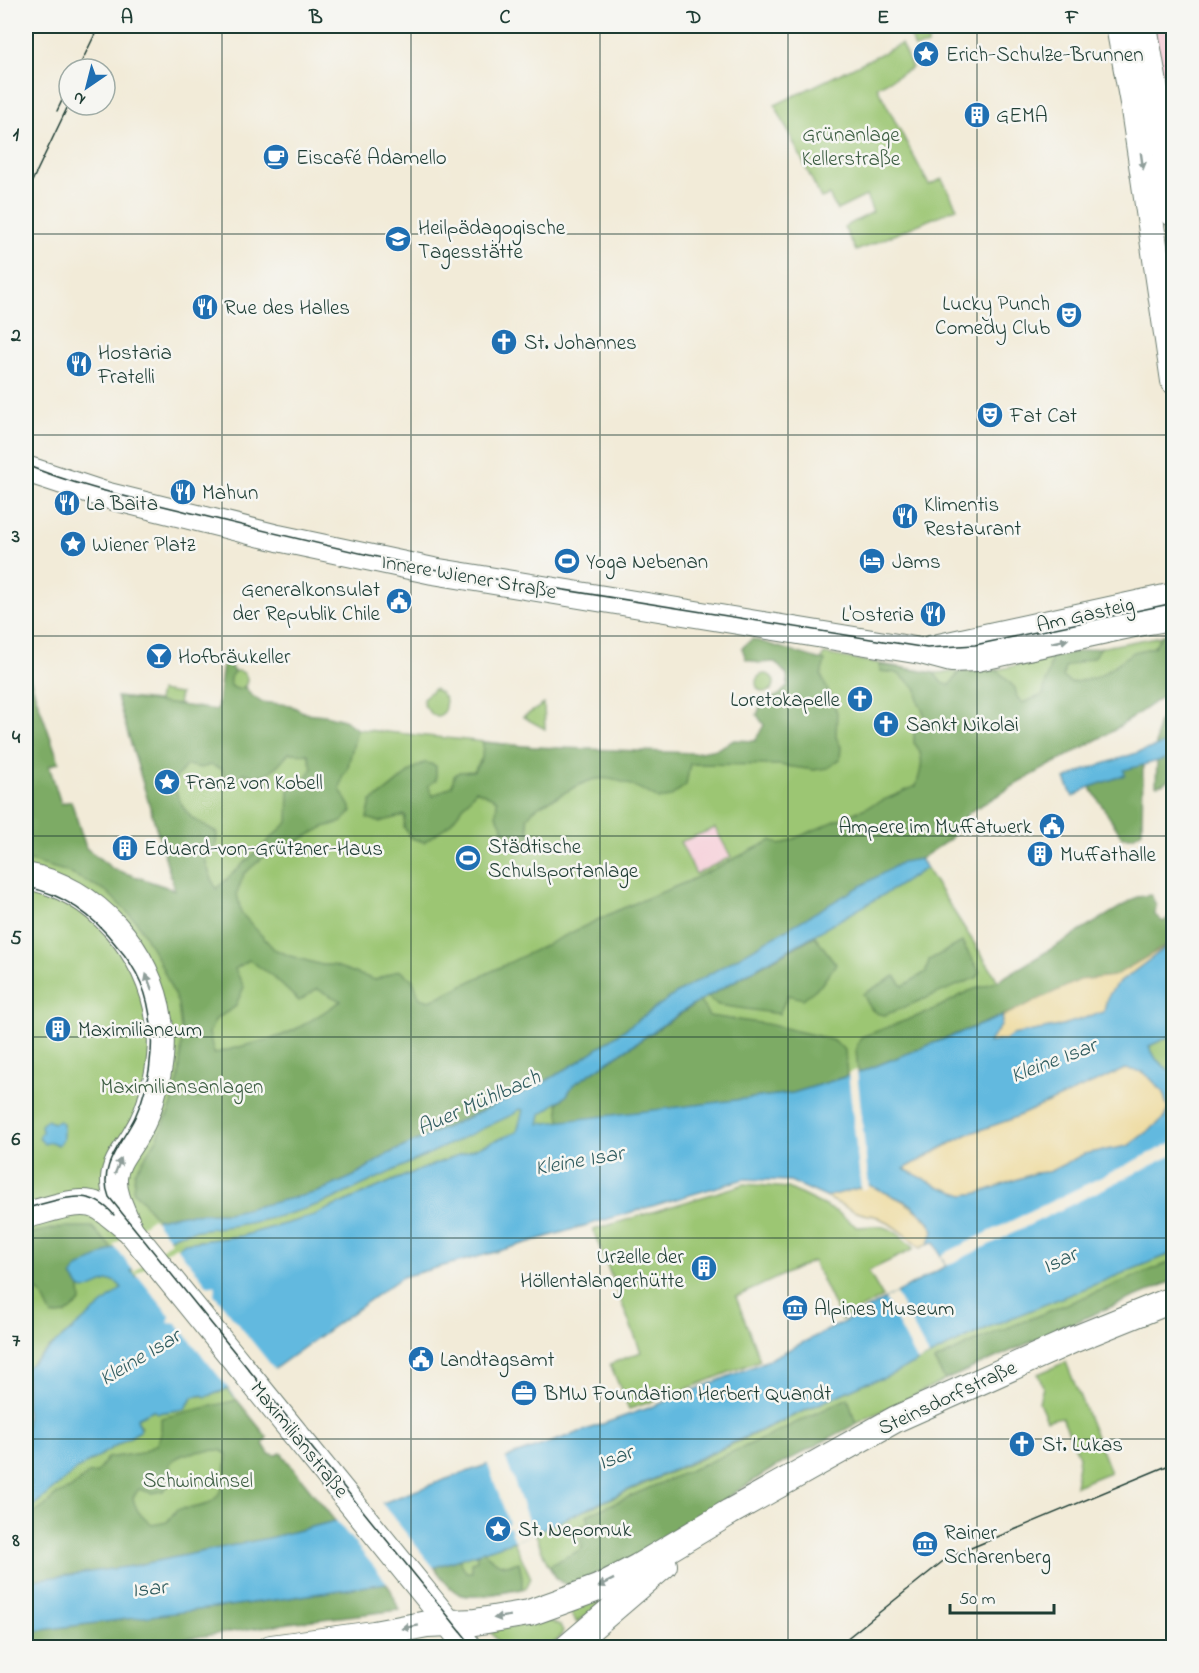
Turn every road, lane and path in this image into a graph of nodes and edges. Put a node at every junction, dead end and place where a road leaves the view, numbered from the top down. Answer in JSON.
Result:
{"nodes":[{"id":1,"x":1119,"y":26,"type":"edge"},
{"id":2,"x":1144,"y":26,"type":"edge"},
{"id":3,"x":1173,"y":214,"type":"edge"},
{"id":4,"x":1173,"y":381,"type":"edge"},
{"id":5,"x":26,"y":469,"type":"edge"},
{"id":6,"x":1173,"y":596,"type":"edge"},
{"id":7,"x":1173,"y":617,"type":"edge"},
{"id":8,"x":1000,"y":644,"type":"junction"},
{"id":9,"x":26,"y":876,"type":"edge"},
{"id":10,"x":26,"y":1215,"type":"edge"},
{"id":11,"x":127,"y":1226,"type":"junction"},
{"id":12,"x":1173,"y":1299,"type":"edge"},
{"id":13,"x":730,"y":1512,"type":"junction"},
{"id":14,"x":557,"y":1604,"type":"junction"},
{"id":15,"x":448,"y":1623,"type":"junction"},
{"id":16,"x":271,"y":1647,"type":"edge"},
{"id":17,"x":469,"y":1647,"type":"edge"},
{"id":18,"x":567,"y":1647,"type":"edge"}],
"edges":[{"from":1,"to":4,"type":"main road","one_way":true},
{"from":2,"to":3,"type":"main road"},
{"from":5,"to":8,"type":"main road","name":"Innere Wiener Straße"},
{"from":6,"to":8,"type":"main road","name":"Am Gasteig"},
{"from":8,"to":7,"type":"main road","name":"Am Gasteig","one_way":true},
{"from":11,"to":9,"type":"main road","one_way":true},
{"from":10,"to":11,"type":"main road"},
{"from":11,"to":15,"type":"main road","name":"Maximilianstraße"},
{"from":12,"to":13,"type":"main road","name":"Steinsdorfstraße"},
{"from":13,"to":14,"type":"main road","name":"Steinsdorfstraße","one_way":true},
{"from":13,"to":18,"type":"main road","name":"Steinsdorfstraße"},
{"from":14,"to":15,"type":"main road","name":"Steinsdorfstraße","one_way":true},
{"from":14,"to":18,"type":"main road"},
{"from":15,"to":16,"type":"main road","name":"Steinsdorfstraße","one_way":true},
{"from":15,"to":17,"type":"main road","name":"Maximilianstraße"}]}
